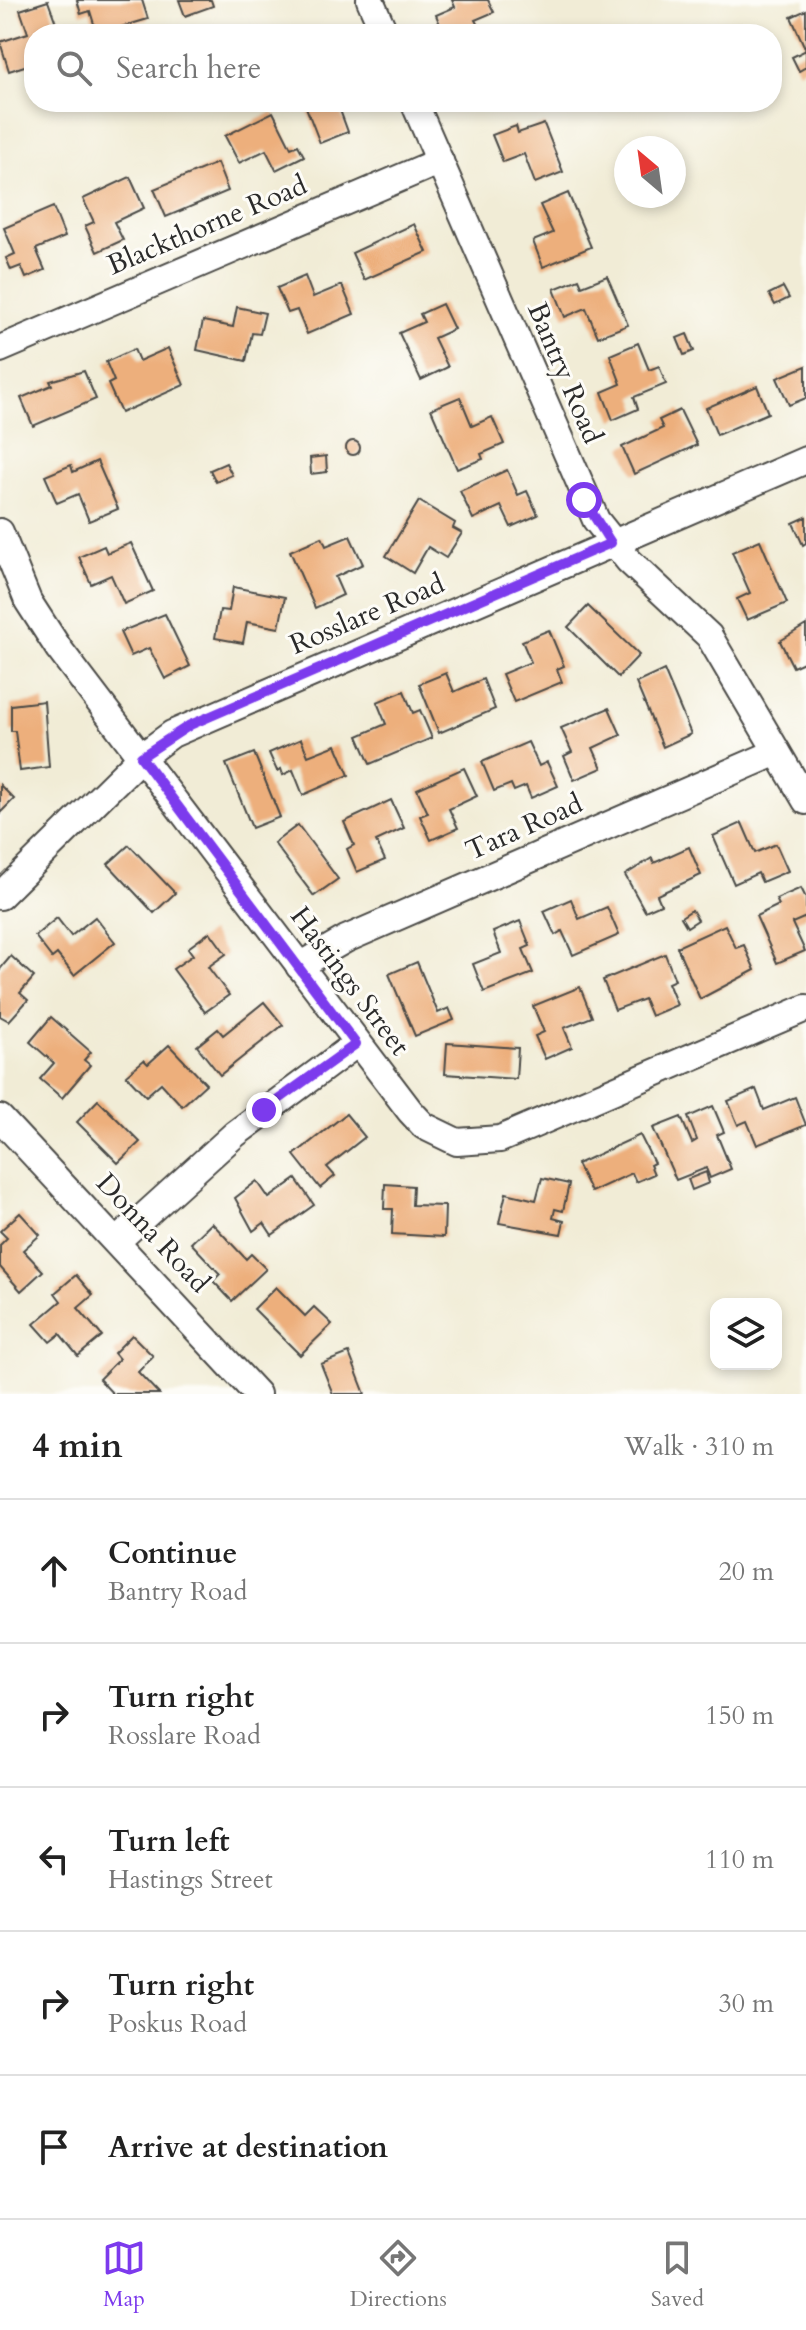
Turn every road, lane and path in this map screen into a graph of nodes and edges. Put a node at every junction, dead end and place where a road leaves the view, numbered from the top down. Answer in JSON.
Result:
{"nodes":[{"id":1,"x":370,"y":0,"type":"edge"},
{"id":2,"x":381,"y":24,"type":"edge"},
{"id":3,"x":418,"y":112,"type":"edge"},
{"id":4,"x":440,"y":161,"type":"junction"},
{"id":5,"x":0,"y":349,"type":"edge"},
{"id":6,"x":806,"y":460,"type":"edge"},
{"id":7,"x":0,"y":532,"type":"edge"},
{"id":8,"x":611,"y":543,"type":"junction"},
{"id":9,"x":777,"y":752,"type":"junction"},
{"id":10,"x":141,"y":757,"type":"junction"},
{"id":11,"x":806,"y":801,"type":"edge"},
{"id":12,"x":0,"y":896,"type":"edge"},
{"id":13,"x":299,"y":966,"type":"junction"},
{"id":14,"x":806,"y":1008,"type":"edge"},
{"id":15,"x":356,"y":1044,"type":"junction"},
{"id":16,"x":0,"y":1118,"type":"edge"},
{"id":17,"x":117,"y":1241,"type":"junction"},
{"id":18,"x":257,"y":1394,"type":"edge"}],
"edges":[{"from":1,"to":2,"type":"street"},
{"from":3,"to":4,"type":"street","name":"Bantry Road"},
{"from":4,"to":5,"type":"street","name":"Blackthorne Road"},
{"from":4,"to":8,"type":"street","name":"Bantry Road"},
{"from":6,"to":8,"type":"street","name":"Rosslare Road"},
{"from":7,"to":10,"type":"street","name":"Hastings Street"},
{"from":8,"to":9,"type":"street","name":"Bantry Road"},
{"from":8,"to":10,"type":"street","name":"Rosslare Road"},
{"from":9,"to":11,"type":"street","name":"Bantry Road"},
{"from":9,"to":13,"type":"street","name":"Tara Road"},
{"from":10,"to":12,"type":"street","name":"Rosslare Road"},
{"from":10,"to":13,"type":"street","name":"Hastings Street"},
{"from":13,"to":15,"type":"street","name":"Hastings Street"},
{"from":14,"to":15,"type":"street","name":"Hastings Street"},
{"from":15,"to":17,"type":"street"},
{"from":16,"to":17,"type":"street","name":"Donna Road"},
{"from":17,"to":18,"type":"street","name":"Donna Road"}]}
